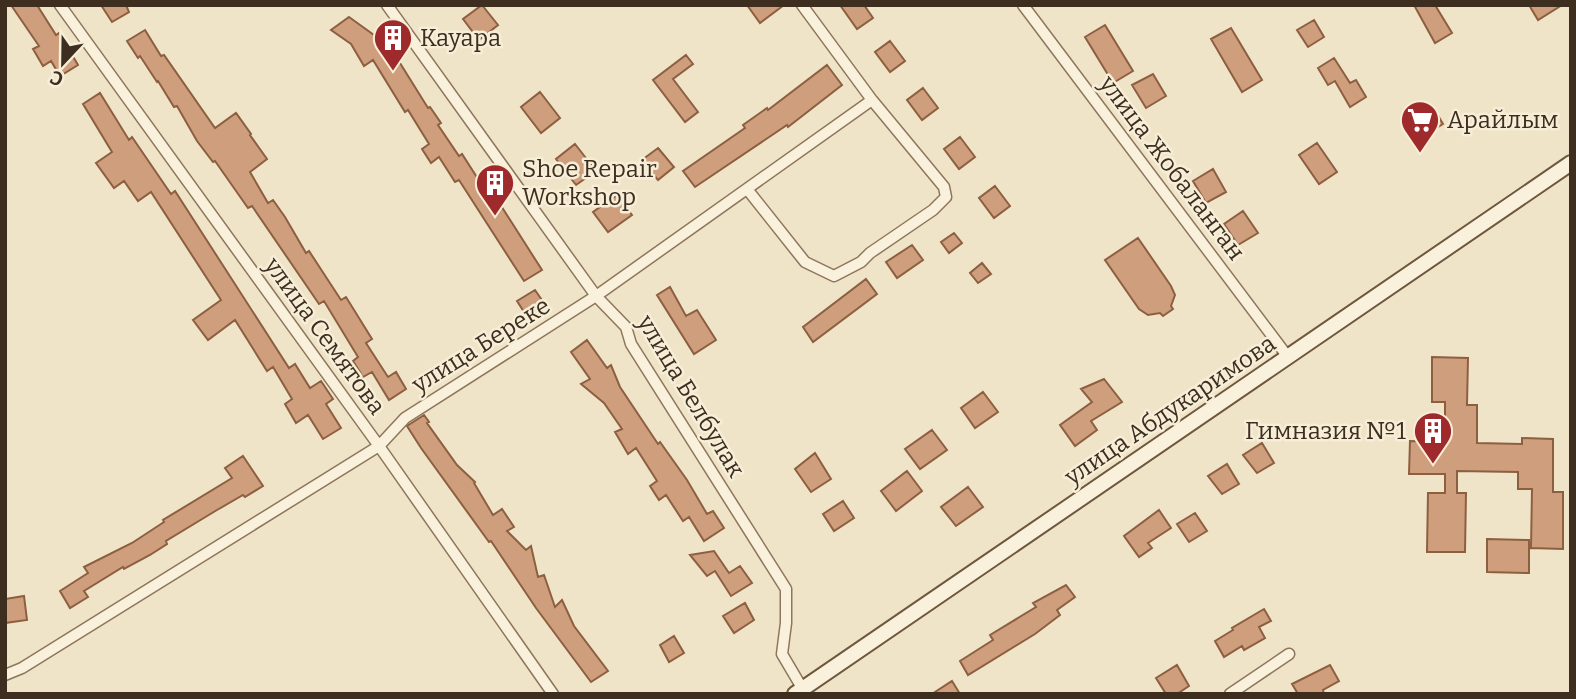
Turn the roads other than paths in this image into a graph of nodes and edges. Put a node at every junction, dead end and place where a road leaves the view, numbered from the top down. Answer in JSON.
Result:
{"nodes":[{"id":1,"x":60,"y":5,"type":"edge"},
{"id":2,"x":387,"y":5,"type":"edge"},
{"id":3,"x":802,"y":5,"type":"edge"},
{"id":4,"x":1023,"y":5,"type":"edge"},
{"id":5,"x":872,"y":100,"type":"junction"},
{"id":6,"x":1571,"y":163,"type":"edge"},
{"id":7,"x":747,"y":189,"type":"junction"},
{"id":8,"x":596,"y":296,"type":"junction"},
{"id":9,"x":1287,"y":357,"type":"junction"},
{"id":10,"x":379,"y":446,"type":"junction"},
{"id":11,"x":1289,"y":654,"type":"dead end"},
{"id":12,"x":5,"y":675,"type":"edge"},
{"id":13,"x":801,"y":692,"type":"edge"},
{"id":14,"x":553,"y":694,"type":"edge"},
{"id":15,"x":1230,"y":694,"type":"edge"}],
"edges":[{"from":1,"to":10,"type":"street","name":"улица Семятова"},
{"from":2,"to":8,"type":"street","name":"улица Белбулак"},
{"from":3,"to":5,"type":"street"},
{"from":4,"to":9,"type":"street","name":"улица Жобаланган"},
{"from":5,"to":7,"type":"street","name":"улица Береке"},
{"from":5,"to":7,"type":"street"},
{"from":6,"to":9,"type":"main road","name":"улица Абдукаримова"},
{"from":7,"to":8,"type":"street","name":"улица Береке"},
{"from":8,"to":10,"type":"street","name":"улица Береке"},
{"from":8,"to":13,"type":"street","name":"улица Белбулак"},
{"from":9,"to":13,"type":"main road","name":"улица Абдукаримова"},
{"from":10,"to":12,"type":"street","name":"улица Береке"},
{"from":10,"to":14,"type":"street","name":"улица Семятова"},
{"from":11,"to":15,"type":"street"}]}
